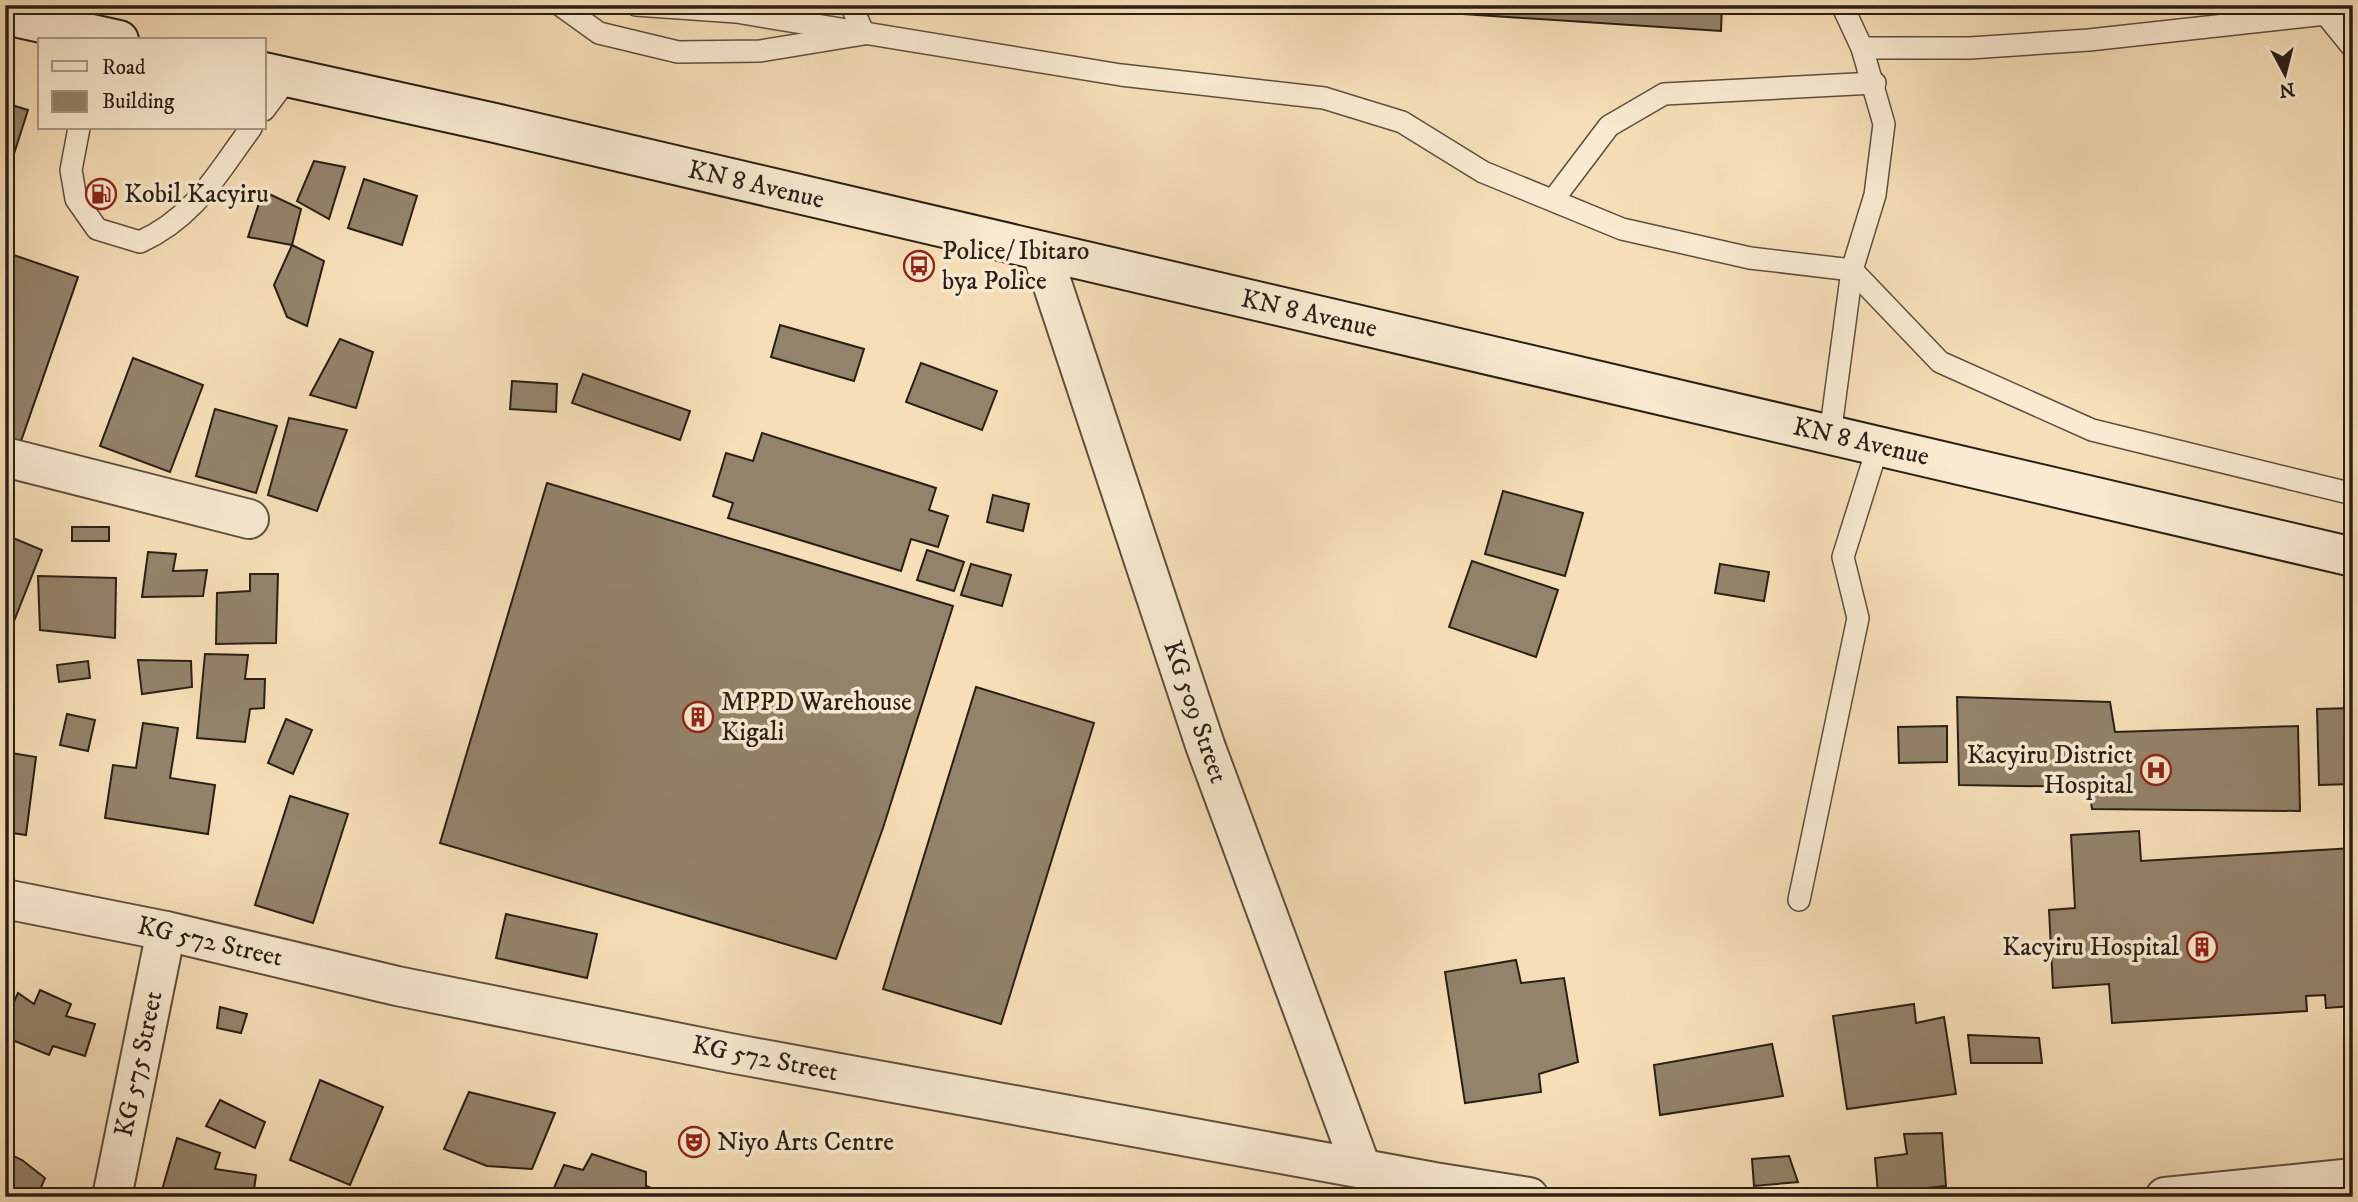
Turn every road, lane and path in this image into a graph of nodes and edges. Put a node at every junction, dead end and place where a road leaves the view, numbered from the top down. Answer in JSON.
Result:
{"nodes":[{"id":1,"x":560,"y":5,"type":"edge"},
{"id":2,"x":636,"y":5,"type":"edge"},
{"id":3,"x":851,"y":5,"type":"edge"},
{"id":4,"x":1842,"y":5,"type":"edge"},
{"id":5,"x":2353,"y":11,"type":"edge"},
{"id":6,"x":5,"y":15,"type":"edge"},
{"id":7,"x":2327,"y":16,"type":"junction"},
{"id":8,"x":864,"y":34,"type":"junction"},
{"id":9,"x":103,"y":38,"type":"edge"},
{"id":10,"x":1862,"y":48,"type":"junction"},
{"id":11,"x":2353,"y":48,"type":"edge"},
{"id":12,"x":276,"y":75,"type":"edge"},
{"id":13,"x":1875,"y":83,"type":"junction"},
{"id":14,"x":266,"y":104,"type":"edge"},
{"id":15,"x":79,"y":130,"type":"edge"},
{"id":16,"x":250,"y":130,"type":"edge"},
{"id":17,"x":1553,"y":200,"type":"junction"},
{"id":18,"x":1042,"y":253,"type":"junction"},
{"id":19,"x":1852,"y":270,"type":"junction"},
{"id":20,"x":1830,"y":435,"type":"junction"},
{"id":21,"x":1878,"y":446,"type":"junction"},
{"id":22,"x":5,"y":457,"type":"edge"},
{"id":23,"x":2353,"y":494,"type":"edge"},
{"id":24,"x":249,"y":519,"type":"dead end"},
{"id":25,"x":2353,"y":557,"type":"edge"},
{"id":26,"x":5,"y":899,"type":"edge"},
{"id":27,"x":1799,"y":900,"type":"dead end"},
{"id":28,"x":166,"y":931,"type":"junction"},
{"id":29,"x":1361,"y":1167,"type":"junction"},
{"id":30,"x":2353,"y":1178,"type":"edge"},
{"id":31,"x":1523,"y":1196,"type":"edge"},
{"id":32,"x":111,"y":1197,"type":"edge"},
{"id":33,"x":1529,"y":1197,"type":"edge"},
{"id":34,"x":2165,"y":1197,"type":"edge"}],
"edges":[{"from":1,"to":8,"type":"lane"},
{"from":2,"to":8,"type":"lane"},
{"from":3,"to":8,"type":"lane"},
{"from":4,"to":10,"type":"lane"},
{"from":5,"to":7,"type":"lane"},
{"from":6,"to":9,"type":"street"},
{"from":7,"to":10,"type":"lane"},
{"from":7,"to":11,"type":"lane"},
{"from":8,"to":17,"type":"lane"},
{"from":10,"to":13,"type":"lane"},
{"from":12,"to":14,"type":"lane"},
{"from":12,"to":18,"type":"street","name":"KN 8 Avenue"},
{"from":13,"to":17,"type":"lane"},
{"from":13,"to":19,"type":"lane"},
{"from":15,"to":16,"type":"lane"},
{"from":17,"to":19,"type":"lane"},
{"from":18,"to":20,"type":"street","name":"KN 8 Avenue"},
{"from":18,"to":29,"type":"street","name":"KG 509 Street"},
{"from":19,"to":20,"type":"lane"},
{"from":19,"to":23,"type":"lane"},
{"from":20,"to":21,"type":"street","name":"KN 8 Avenue"},
{"from":21,"to":25,"type":"street","name":"KN 8 Avenue"},
{"from":21,"to":27,"type":"lane"},
{"from":22,"to":24,"type":"street"},
{"from":26,"to":28,"type":"street","name":"KG 572 Street"},
{"from":28,"to":29,"type":"street","name":"KG 572 Street"},
{"from":28,"to":32,"type":"street","name":"KG 575 Street"},
{"from":29,"to":31,"type":"street","name":"KG 572 Street"},
{"from":30,"to":34,"type":"street"},
{"from":31,"to":33,"type":"street","name":"KG 572 Street"}]}
